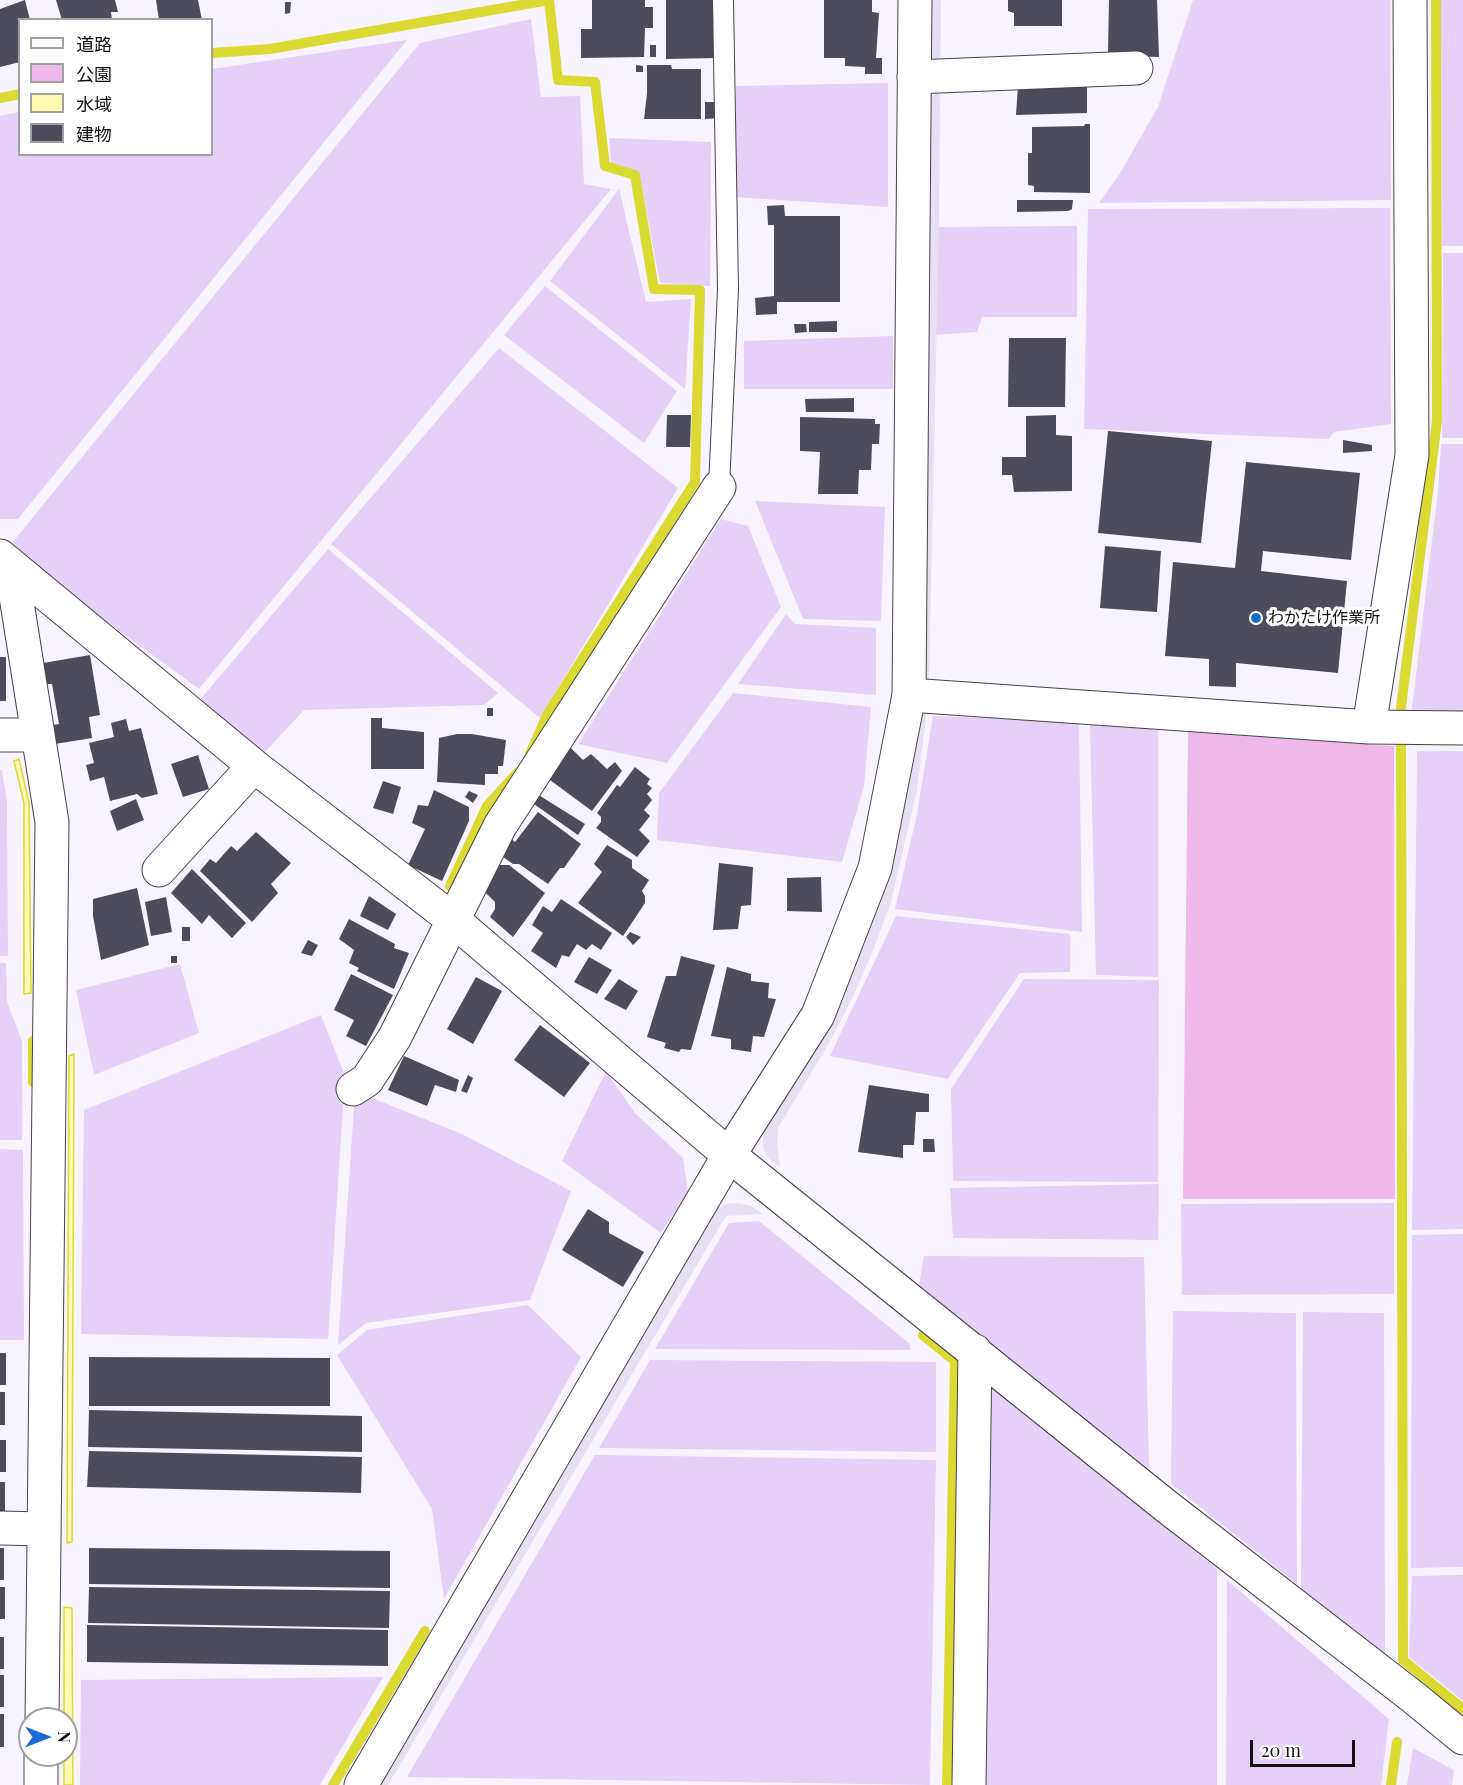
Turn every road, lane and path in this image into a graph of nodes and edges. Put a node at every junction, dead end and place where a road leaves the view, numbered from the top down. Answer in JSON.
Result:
{"nodes":[{"id":1,"x":723,"y":0,"type":"edge"},
{"id":2,"x":915,"y":0,"type":"edge"},
{"id":3,"x":1410,"y":0,"type":"edge"},
{"id":4,"x":1136,"y":68,"type":"dead end"},
{"id":5,"x":914,"y":77,"type":"junction"},
{"id":6,"x":719,"y":488,"type":"joint"},
{"id":7,"x":5,"y":561,"type":"edge"},
{"id":8,"x":909,"y":695,"type":"junction"},
{"id":9,"x":1369,"y":727,"type":"junction"},
{"id":10,"x":1463,"y":728,"type":"edge"},
{"id":11,"x":0,"y":735,"type":"edge"},
{"id":12,"x":37,"y":735,"type":"junction"},
{"id":13,"x":254,"y":766,"type":"junction"},
{"id":14,"x":159,"y":870,"type":"dead end"},
{"id":15,"x":452,"y":920,"type":"junction"},
{"id":16,"x":353,"y":1089,"type":"dead end"},
{"id":17,"x":729,"y":1155,"type":"junction"},
{"id":18,"x":975,"y":1352,"type":"junction"},
{"id":19,"x":0,"y":1528,"type":"edge"},
{"id":20,"x":43,"y":1529,"type":"junction"},
{"id":21,"x":42,"y":1707,"type":"edge"},
{"id":22,"x":1463,"y":1738,"type":"edge"},
{"id":23,"x":41,"y":1767,"type":"edge"},
{"id":24,"x":41,"y":1785,"type":"edge"},
{"id":25,"x":361,"y":1785,"type":"edge"},
{"id":26,"x":969,"y":1785,"type":"edge"}],
"edges":[{"from":1,"to":6,"type":"lane"},
{"from":2,"to":5,"type":"street"},
{"from":3,"to":9,"type":"street"},
{"from":4,"to":5,"type":"street"},
{"from":5,"to":8,"type":"street"},
{"from":6,"to":15,"type":"street"},
{"from":7,"to":12,"type":"street"},
{"from":7,"to":13,"type":"street"},
{"from":8,"to":9,"type":"street"},
{"from":8,"to":17,"type":"street"},
{"from":9,"to":10,"type":"street"},
{"from":11,"to":12,"type":"street"},
{"from":12,"to":20,"type":"street"},
{"from":13,"to":14,"type":"street"},
{"from":13,"to":15,"type":"street"},
{"from":15,"to":16,"type":"street"},
{"from":15,"to":17,"type":"street"},
{"from":17,"to":18,"type":"street"},
{"from":17,"to":25,"type":"street"},
{"from":18,"to":22,"type":"street"},
{"from":18,"to":26,"type":"street"},
{"from":19,"to":20,"type":"street"},
{"from":20,"to":21,"type":"street"},
{"from":23,"to":24,"type":"street"}]}
